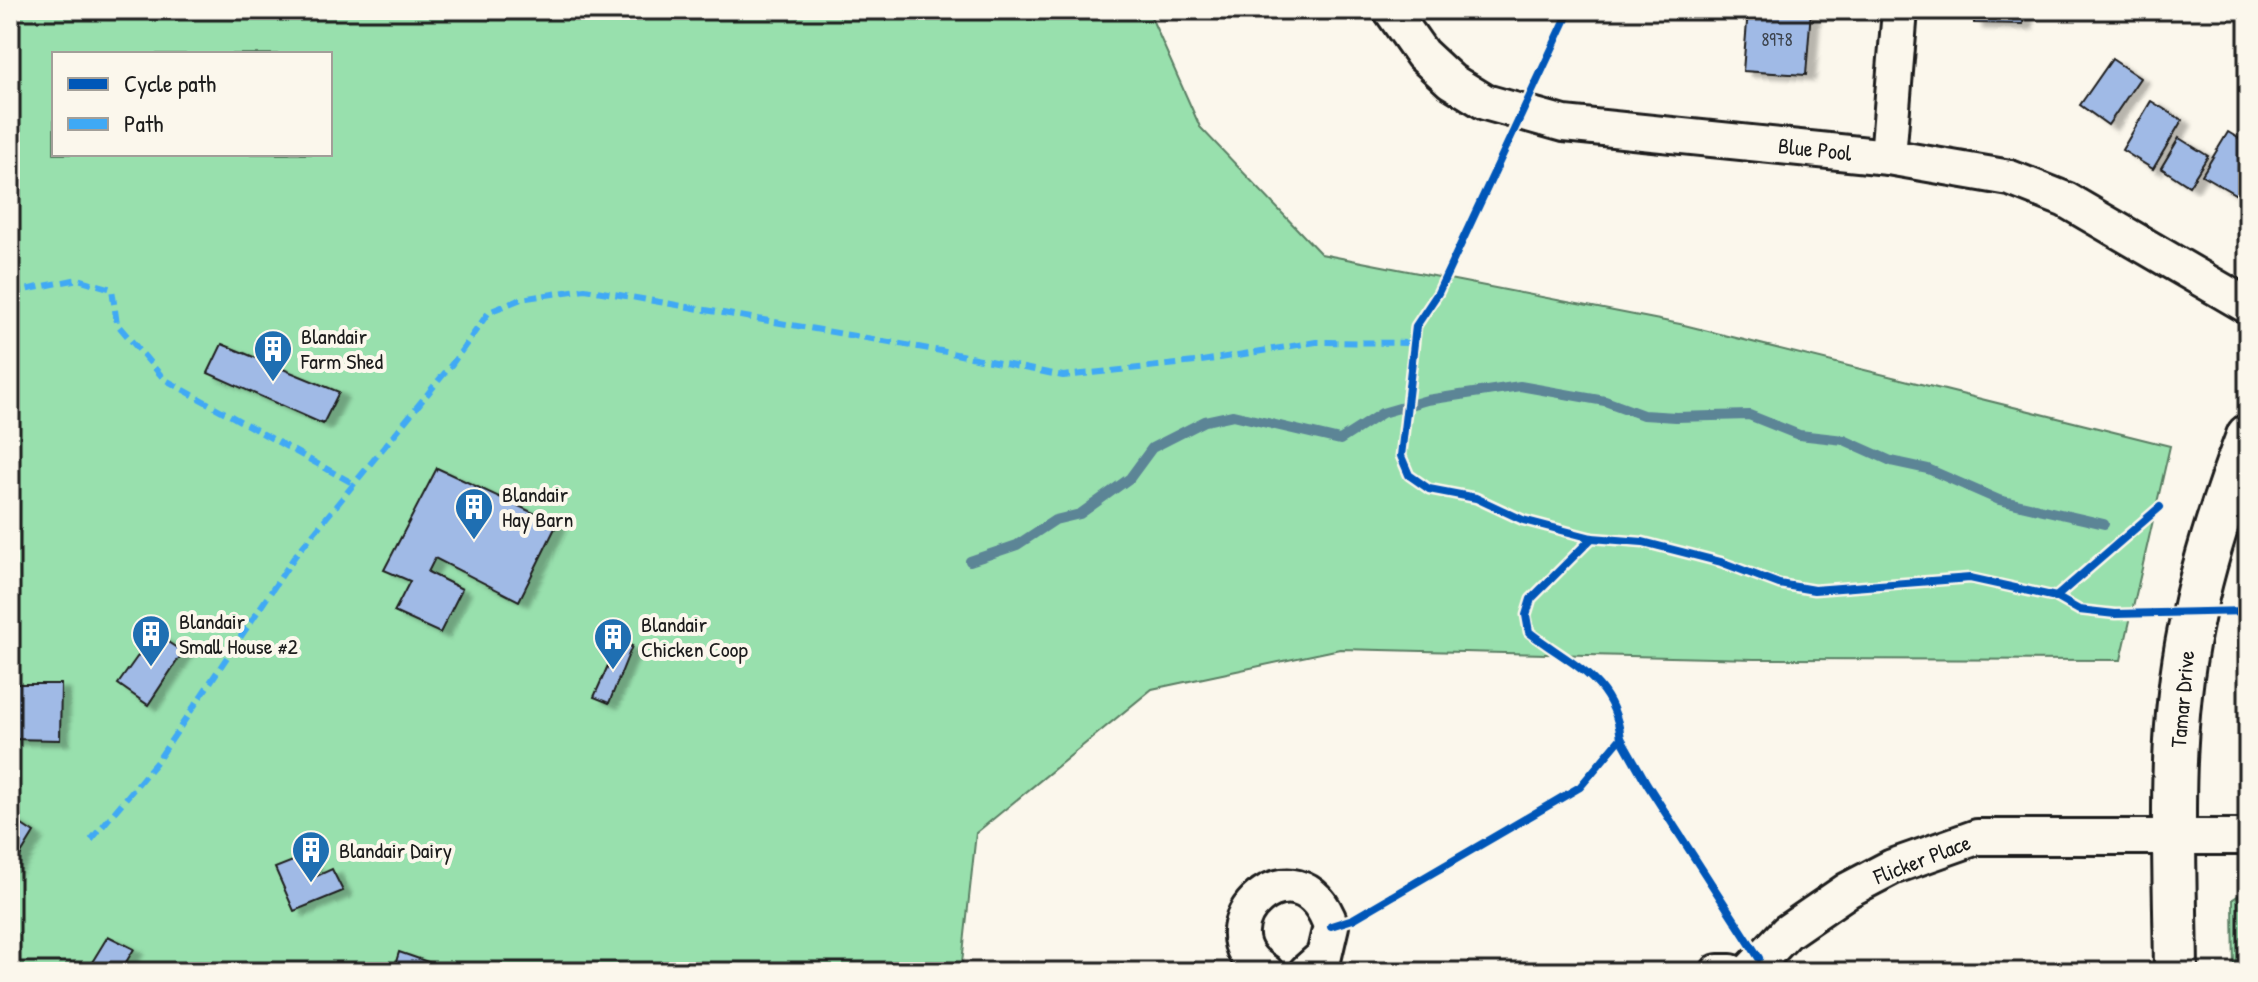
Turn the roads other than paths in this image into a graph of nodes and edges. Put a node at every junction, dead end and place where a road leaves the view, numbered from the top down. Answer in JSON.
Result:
{"nodes":[{"id":1,"x":1391,"y":10,"type":"edge"},
{"id":2,"x":1900,"y":10,"type":"edge"},
{"id":3,"x":1888,"y":157,"type":"junction"},
{"id":4,"x":2248,"y":306,"type":"edge"},
{"id":5,"x":2248,"y":436,"type":"edge"},
{"id":6,"x":2175,"y":835,"type":"junction"},
{"id":7,"x":2248,"y":837,"type":"edge"},
{"id":8,"x":1746,"y":967,"type":"edge"},
{"id":9,"x":1258,"y":970,"type":"edge"},
{"id":10,"x":1306,"y":972,"type":"edge"},
{"id":11,"x":1718,"y":972,"type":"edge"},
{"id":12,"x":2176,"y":972,"type":"edge"}],
"edges":[{"from":1,"to":3,"type":"street","name":"Blue Pool"},
{"from":2,"to":3,"type":"street"},
{"from":3,"to":4,"type":"street","name":"Blue Pool"},
{"from":5,"to":6,"type":"street","name":"Tamar Drive"},
{"from":6,"to":7,"type":"street","name":"Flicker Place"},
{"from":6,"to":8,"type":"street","name":"Flicker Place"},
{"from":6,"to":12,"type":"street","name":"Tamar Drive"},
{"from":8,"to":11,"type":"street"},
{"from":9,"to":10,"type":"street"}]}
